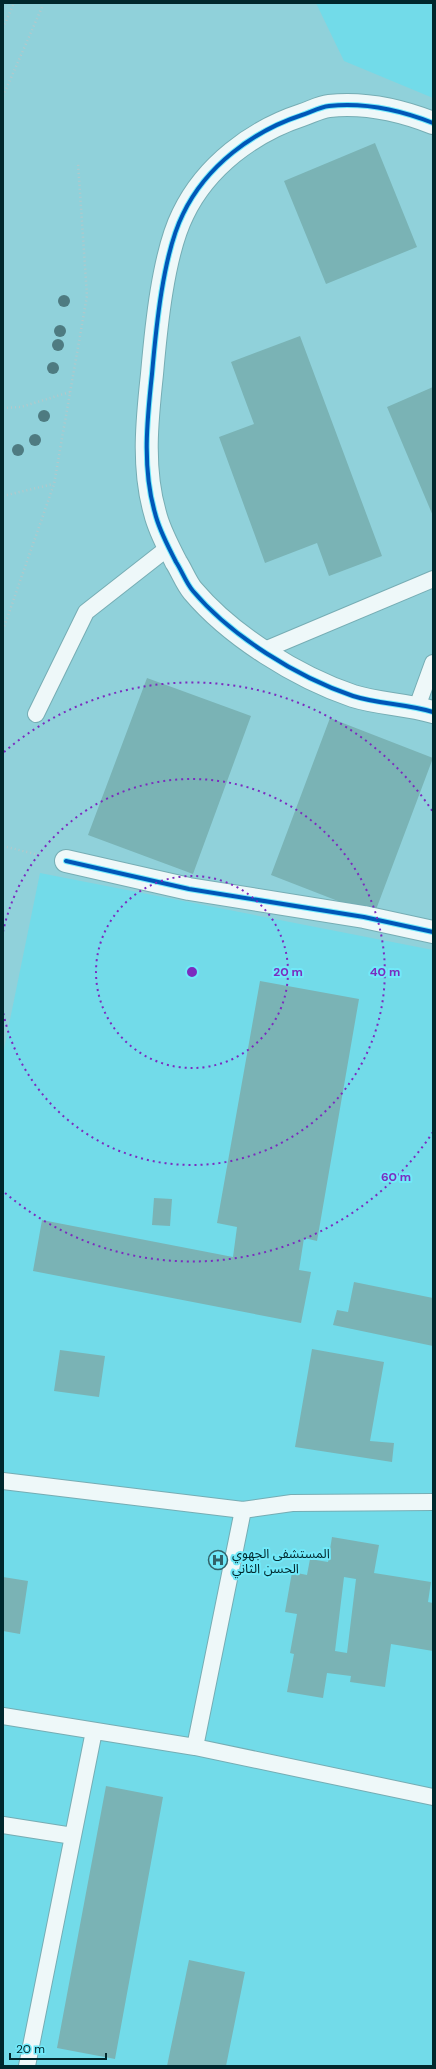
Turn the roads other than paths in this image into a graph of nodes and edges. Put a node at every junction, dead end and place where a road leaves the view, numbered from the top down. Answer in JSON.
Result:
{"nodes":[{"id":1,"x":433,"y":123,"type":"edge"},
{"id":2,"x":169,"y":547,"type":"junction"},
{"id":3,"x":433,"y":579,"type":"edge"},
{"id":4,"x":262,"y":651,"type":"junction"},
{"id":5,"x":433,"y":663,"type":"edge"},
{"id":6,"x":425,"y":709,"type":"edge"},
{"id":7,"x":36,"y":714,"type":"dead end"},
{"id":8,"x":66,"y":861,"type":"road end"},
{"id":9,"x":433,"y":932,"type":"edge"},
{"id":10,"x":3,"y":1481,"type":"edge"},
{"id":11,"x":433,"y":1502,"type":"edge"},
{"id":12,"x":243,"y":1510,"type":"junction"},
{"id":13,"x":3,"y":1716,"type":"edge"},
{"id":14,"x":94,"y":1731,"type":"junction"},
{"id":15,"x":194,"y":1747,"type":"junction"},
{"id":16,"x":433,"y":1797,"type":"edge"},
{"id":17,"x":3,"y":1825,"type":"edge"},
{"id":18,"x":73,"y":1836,"type":"junction"},
{"id":19,"x":27,"y":2066,"type":"edge"}],
"edges":[{"from":1,"to":2,"type":"street"},
{"from":2,"to":4,"type":"street"},
{"from":2,"to":7,"type":"lane"},
{"from":3,"to":4,"type":"lane"},
{"from":4,"to":6,"type":"street"},
{"from":5,"to":6,"type":"lane"},
{"from":8,"to":9,"type":"street"},
{"from":10,"to":12,"type":"lane"},
{"from":11,"to":12,"type":"lane"},
{"from":12,"to":15,"type":"lane"},
{"from":13,"to":14,"type":"lane"},
{"from":14,"to":15,"type":"lane"},
{"from":14,"to":18,"type":"lane"},
{"from":15,"to":16,"type":"lane"},
{"from":17,"to":18,"type":"lane"},
{"from":18,"to":19,"type":"lane"}]}
